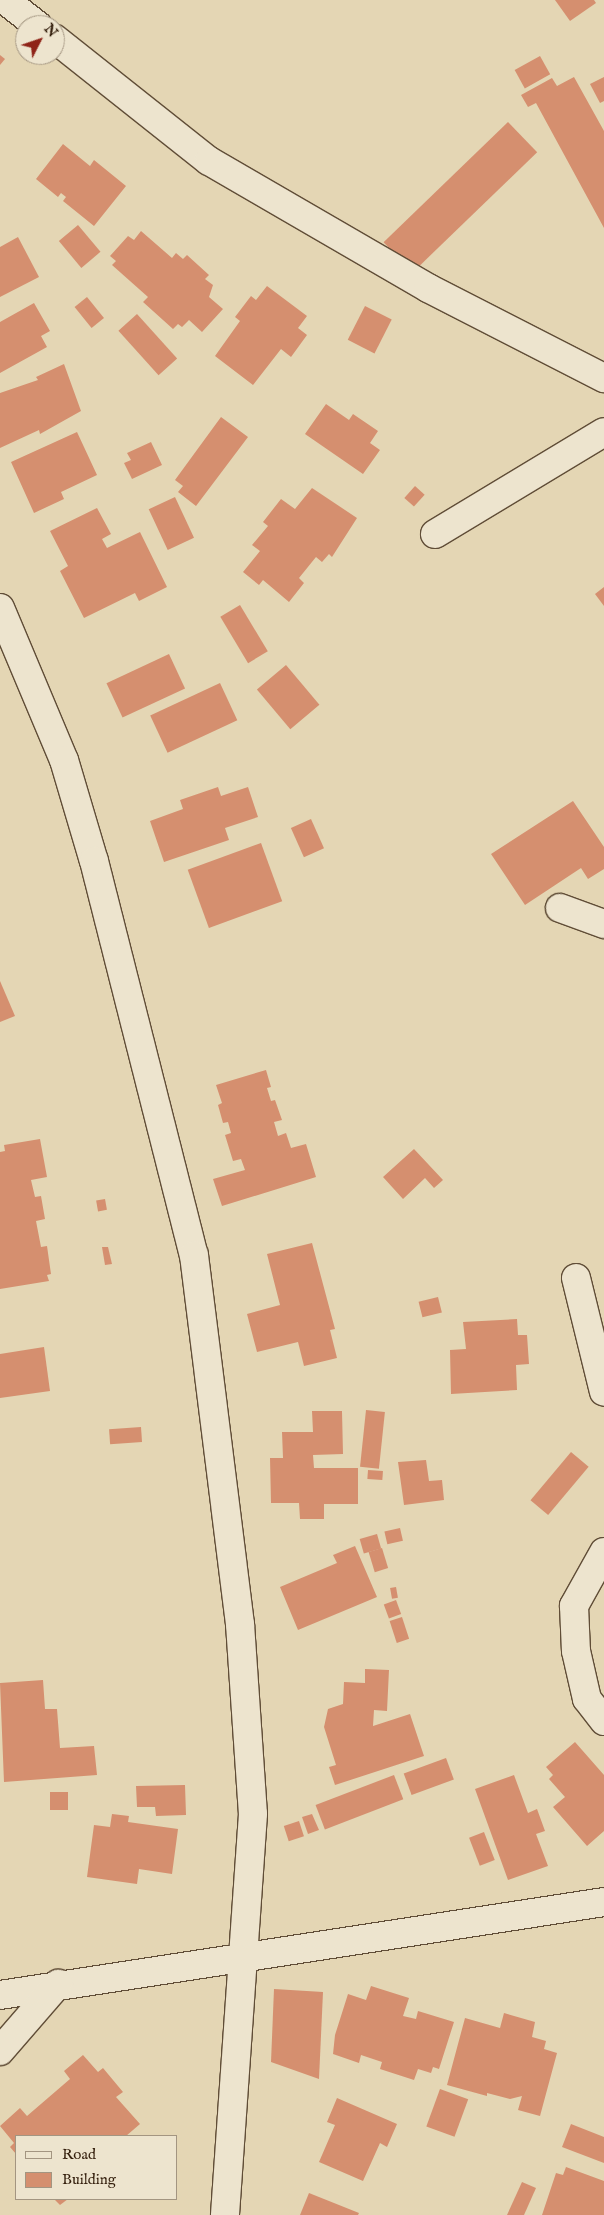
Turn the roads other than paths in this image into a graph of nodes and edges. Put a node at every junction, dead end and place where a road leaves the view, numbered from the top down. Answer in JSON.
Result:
{"nodes":[{"id":1,"x":5,"y":0,"type":"edge"},
{"id":2,"x":24,"y":15,"type":"edge"},
{"id":3,"x":65,"y":47,"type":"edge"},
{"id":4,"x":604,"y":378,"type":"edge"},
{"id":5,"x":604,"y":432,"type":"edge"},
{"id":6,"x":435,"y":534,"type":"dead end"},
{"id":7,"x":0,"y":608,"type":"edge"},
{"id":8,"x":560,"y":908,"type":"dead end"},
{"id":9,"x":604,"y":924,"type":"edge"},
{"id":10,"x":576,"y":1278,"type":"dead end"},
{"id":11,"x":604,"y":1392,"type":"edge"},
{"id":12,"x":604,"y":1552,"type":"edge"},
{"id":13,"x":604,"y":1722,"type":"edge"},
{"id":14,"x":604,"y":1902,"type":"edge"},
{"id":15,"x":243,"y":1956,"type":"junction"},
{"id":16,"x":58,"y":1984,"type":"junction"},
{"id":17,"x":0,"y":1995,"type":"edge"},
{"id":18,"x":0,"y":2051,"type":"edge"},
{"id":19,"x":225,"y":2215,"type":"edge"}],
"edges":[{"from":1,"to":2,"type":"street"},
{"from":3,"to":4,"type":"street"},
{"from":5,"to":6,"type":"street"},
{"from":7,"to":15,"type":"street"},
{"from":8,"to":9,"type":"street"},
{"from":10,"to":11,"type":"street"},
{"from":12,"to":13,"type":"street"},
{"from":14,"to":15,"type":"street"},
{"from":15,"to":16,"type":"street"},
{"from":15,"to":19,"type":"street"},
{"from":16,"to":17,"type":"street"},
{"from":16,"to":18,"type":"street"}]}
